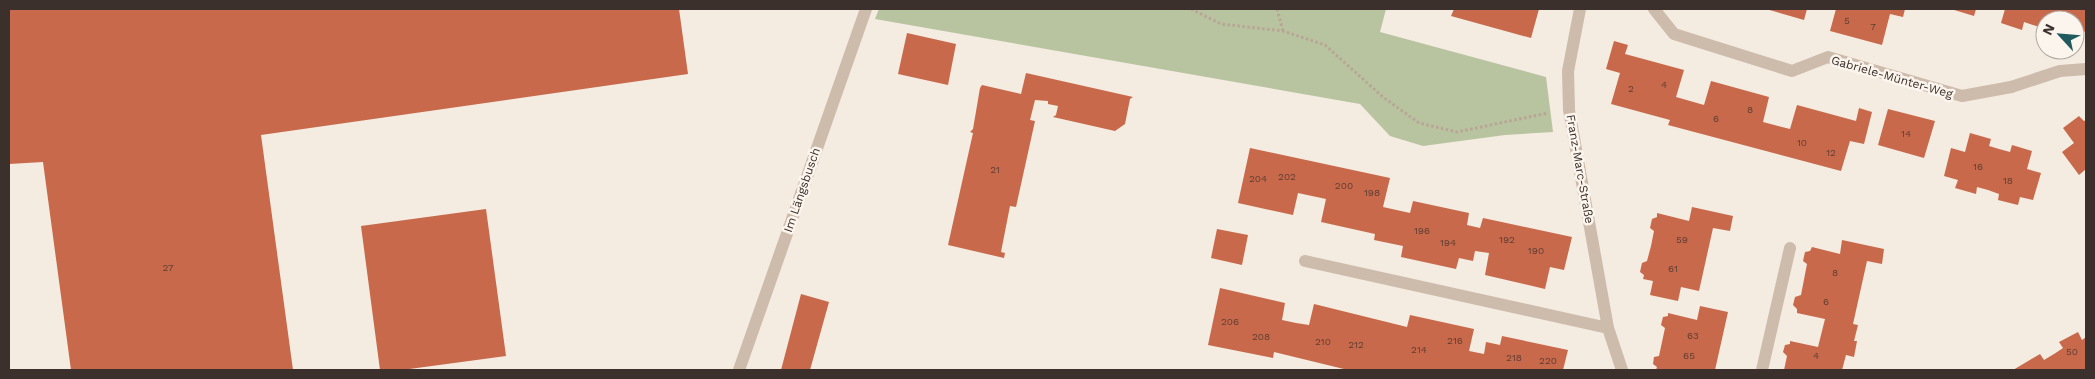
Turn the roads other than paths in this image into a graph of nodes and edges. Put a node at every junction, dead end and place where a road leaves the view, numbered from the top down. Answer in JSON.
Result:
{"nodes":[{"id":1,"x":866,"y":9,"type":"edge"},
{"id":2,"x":1580,"y":9,"type":"edge"},
{"id":3,"x":1654,"y":9,"type":"edge"},
{"id":4,"x":2086,"y":69,"type":"edge"},
{"id":5,"x":1790,"y":248,"type":"dead end"},
{"id":6,"x":1305,"y":261,"type":"dead end"},
{"id":7,"x":1608,"y":328,"type":"junction"},
{"id":8,"x":739,"y":370,"type":"edge"},
{"id":9,"x":1622,"y":370,"type":"edge"},
{"id":10,"x":1762,"y":370,"type":"edge"}],
"edges":[{"from":1,"to":8,"type":"street","name":"Im Längsbusch"},
{"from":2,"to":7,"type":"street","name":"Franz-Marc-Straße"},
{"from":3,"to":4,"type":"street","name":"Gabriele-Münter-Weg"},
{"from":5,"to":10,"type":"street"},
{"from":6,"to":7,"type":"street"},
{"from":7,"to":9,"type":"street","name":"Franz-Marc-Straße"}]}
